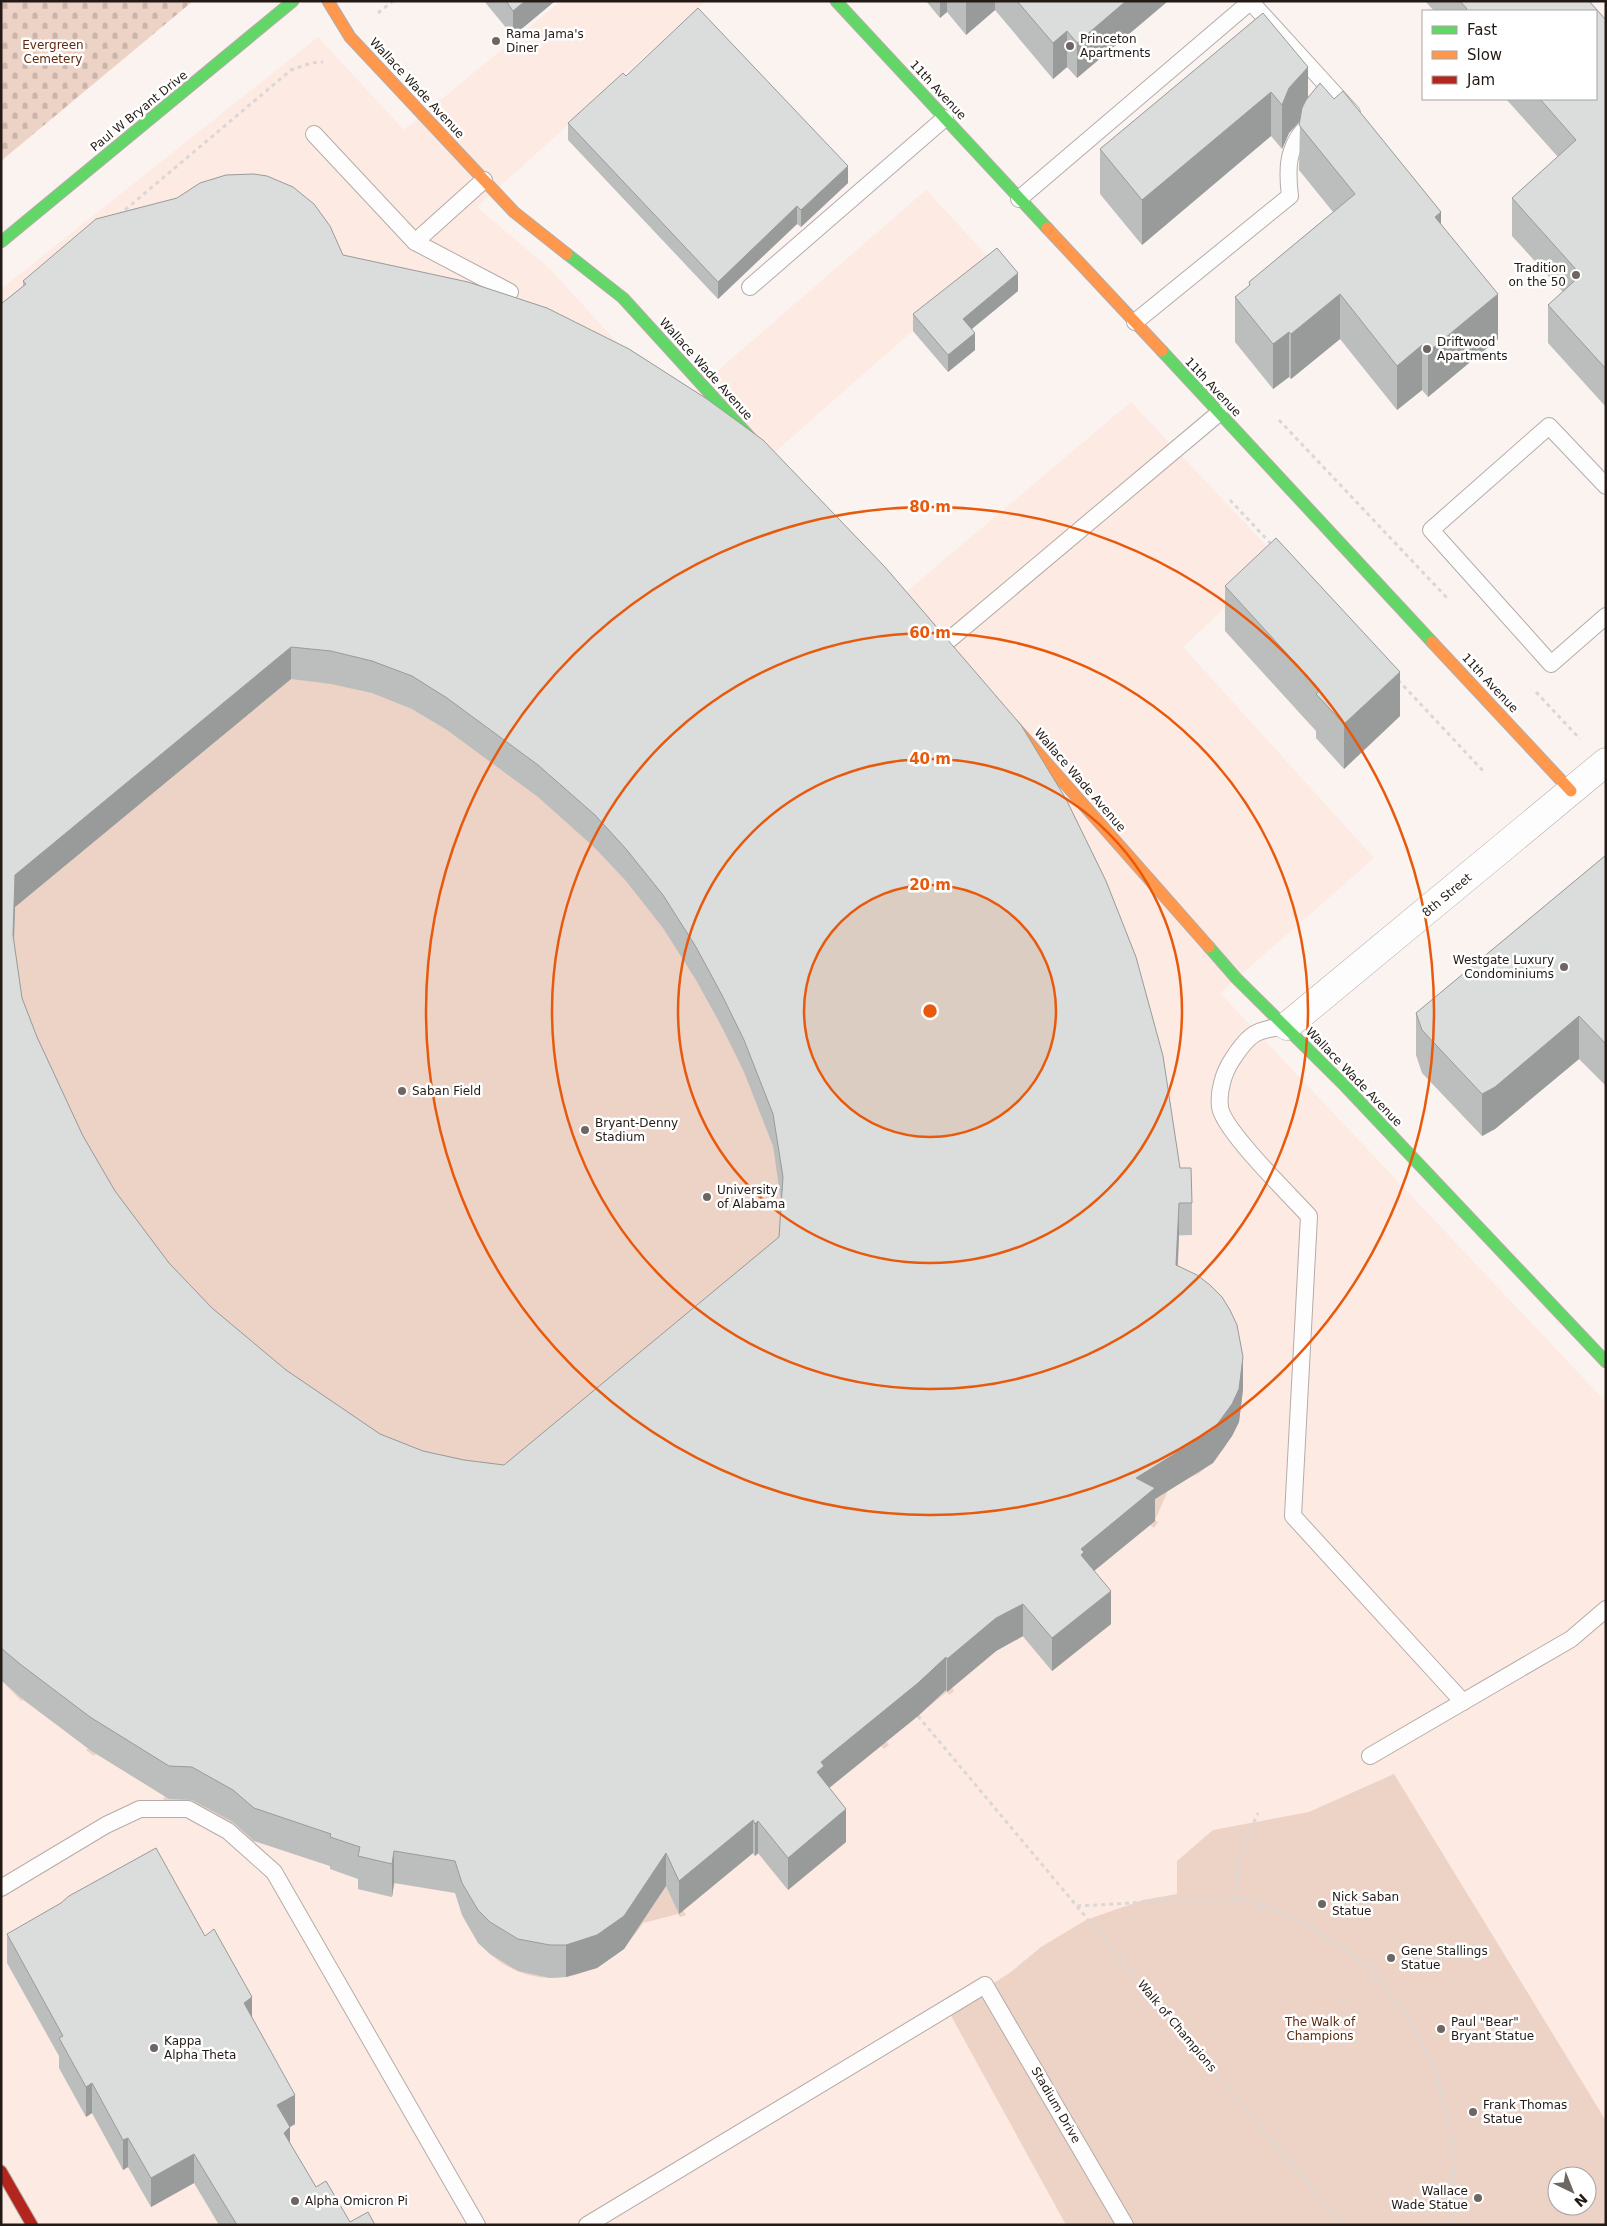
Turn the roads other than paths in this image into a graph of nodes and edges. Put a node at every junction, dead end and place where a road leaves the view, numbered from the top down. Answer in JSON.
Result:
{"nodes":[{"id":1,"x":294,"y":1,"type":"edge"},
{"id":2,"x":328,"y":1,"type":"edge"},
{"id":3,"x":836,"y":1,"type":"edge"},
{"id":4,"x":1250,"y":1,"type":"edge"},
{"id":5,"x":1339,"y":98,"type":"junction"},
{"id":6,"x":945,"y":118,"type":"junction"},
{"id":7,"x":1364,"y":125,"type":"edge"},
{"id":8,"x":314,"y":134,"type":"dead end"},
{"id":9,"x":484,"y":180,"type":"junction"},
{"id":10,"x":1019,"y":199,"type":"junction"},
{"id":11,"x":1,"y":242,"type":"edge"},
{"id":12,"x":415,"y":242,"type":"junction"},
{"id":13,"x":750,"y":287,"type":"dead end"},
{"id":14,"x":510,"y":292,"type":"dead end"},
{"id":15,"x":1135,"y":322,"type":"junction"},
{"id":16,"x":1219,"y":413,"type":"junction"},
{"id":17,"x":762,"y":450,"type":"edge"},
{"id":18,"x":1606,"y":486,"type":"edge"},
{"id":19,"x":1606,"y":616,"type":"edge"},
{"id":20,"x":943,"y":645,"type":"edge"},
{"id":21,"x":1007,"y":718,"type":"edge"},
{"id":22,"x":1606,"y":762,"type":"edge"},
{"id":23,"x":1571,"y":791,"type":"junction"},
{"id":24,"x":1287,"y":1026,"type":"junction"},
{"id":25,"x":1606,"y":1362,"type":"edge"},
{"id":26,"x":1606,"y":1608,"type":"edge"},
{"id":27,"x":1463,"y":1702,"type":"junction"},
{"id":28,"x":1370,"y":1756,"type":"dead end"},
{"id":29,"x":1,"y":1888,"type":"edge"},
{"id":30,"x":1,"y":2171,"type":"edge"},
{"id":31,"x":32,"y":2225,"type":"edge"},
{"id":32,"x":477,"y":2225,"type":"edge"},
{"id":33,"x":587,"y":2225,"type":"edge"},
{"id":34,"x":1126,"y":2225,"type":"edge"}],
"edges":[{"from":1,"to":11,"type":"street","name":"Paul W Bryant Drive"},
{"from":2,"to":9,"type":"street","name":"Wallace Wade Avenue"},
{"from":3,"to":6,"type":"street","name":"11th Avenue"},
{"from":4,"to":5,"type":"lane"},
{"from":4,"to":10,"type":"lane"},
{"from":5,"to":7,"type":"lane"},
{"from":5,"to":15,"type":"lane"},
{"from":6,"to":10,"type":"street","name":"11th Avenue"},
{"from":6,"to":13,"type":"lane"},
{"from":8,"to":12,"type":"lane"},
{"from":9,"to":12,"type":"lane"},
{"from":9,"to":17,"type":"street","name":"Wallace Wade Avenue"},
{"from":10,"to":15,"type":"street","name":"11th Avenue"},
{"from":12,"to":14,"type":"lane"},
{"from":15,"to":16,"type":"street","name":"11th Avenue"},
{"from":16,"to":20,"type":"lane"},
{"from":16,"to":23,"type":"street","name":"11th Avenue"},
{"from":18,"to":19,"type":"lane"},
{"from":21,"to":24,"type":"street","name":"Wallace Wade Avenue"},
{"from":22,"to":23,"type":"street","name":"8th Street"},
{"from":23,"to":24,"type":"street","name":"8th Street"},
{"from":24,"to":25,"type":"street","name":"Wallace Wade Avenue"},
{"from":24,"to":27,"type":"lane"},
{"from":26,"to":27,"type":"lane"},
{"from":27,"to":28,"type":"lane"},
{"from":29,"to":32,"type":"lane"},
{"from":30,"to":31,"type":"street"},
{"from":33,"to":34,"type":"lane","name":"Stadium Drive"}]}
